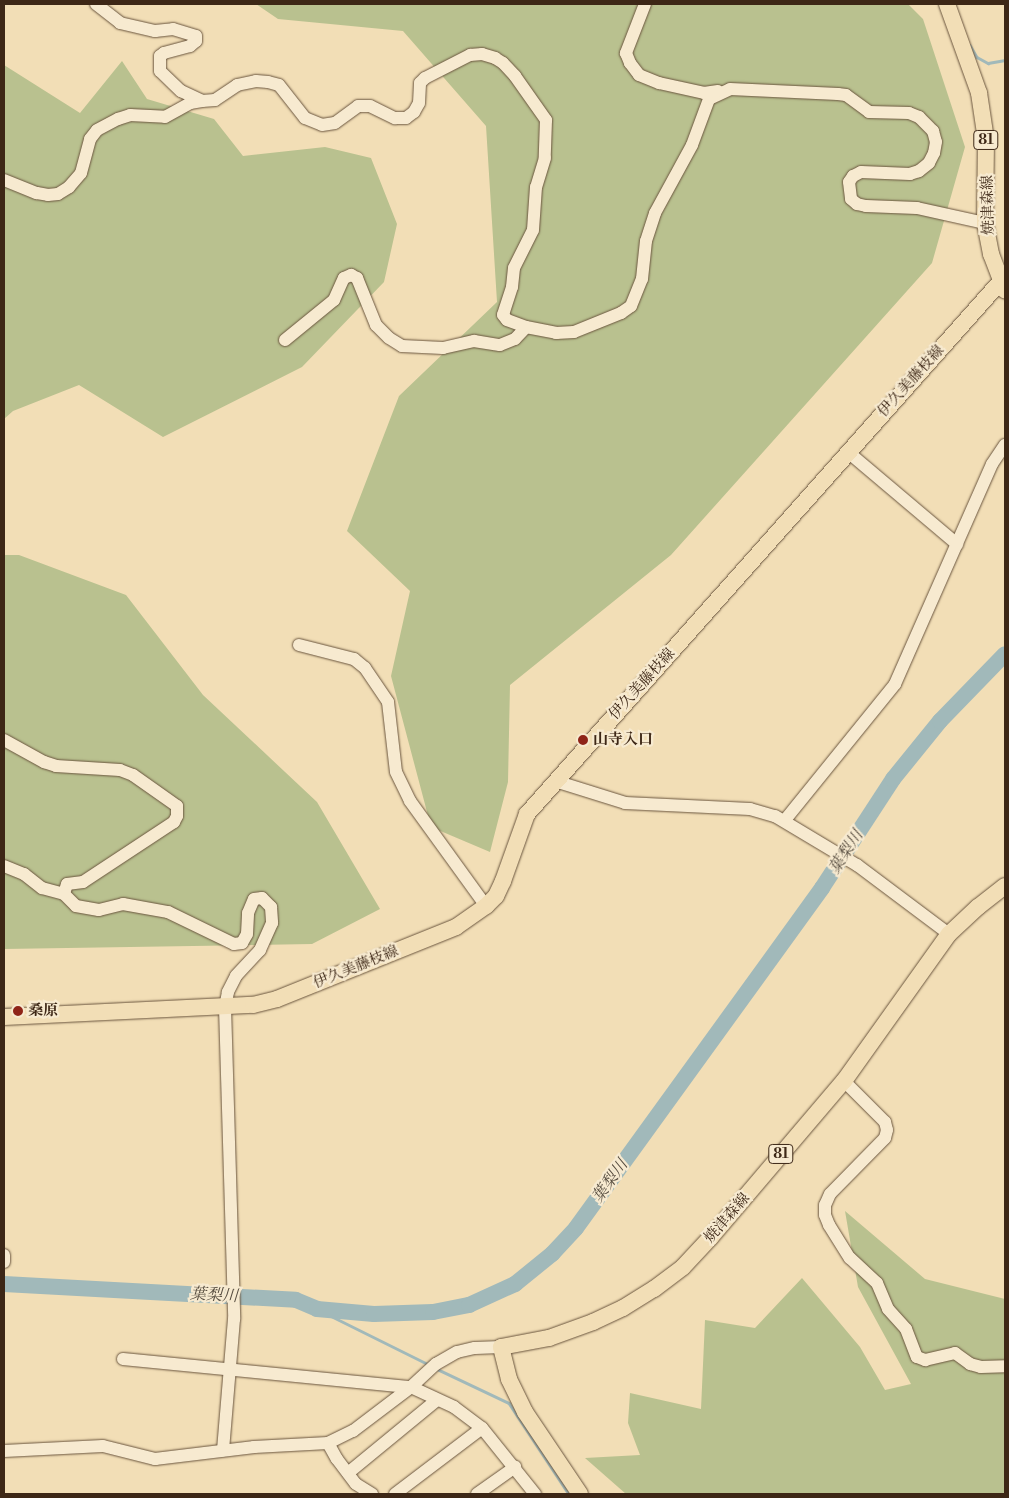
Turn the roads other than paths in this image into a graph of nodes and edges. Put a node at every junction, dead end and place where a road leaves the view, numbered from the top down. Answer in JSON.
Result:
{"nodes":[{"id":1,"x":96,"y":4,"type":"edge"},
{"id":2,"x":645,"y":4,"type":"edge"},
{"id":3,"x":947,"y":4,"type":"edge"},
{"id":4,"x":723,"y":90,"type":"junction"},
{"id":5,"x":202,"y":101,"type":"junction"},
{"id":6,"x":4,"y":180,"type":"edge"},
{"id":7,"x":985,"y":223,"type":"junction"},
{"id":8,"x":1004,"y":283,"type":"edge"},
{"id":9,"x":526,"y":327,"type":"junction"},
{"id":10,"x":285,"y":340,"type":"dead end"},
{"id":11,"x":1005,"y":445,"type":"edge"},
{"id":12,"x":848,"y":452,"type":"junction"},
{"id":13,"x":957,"y":544,"type":"junction"},
{"id":14,"x":299,"y":645,"type":"dead end"},
{"id":15,"x":4,"y":740,"type":"edge"},
{"id":16,"x":555,"y":781,"type":"junction"},
{"id":17,"x":785,"y":820,"type":"junction"},
{"id":18,"x":4,"y":866,"type":"edge"},
{"id":19,"x":1005,"y":886,"type":"edge"},
{"id":20,"x":64,"y":894,"type":"junction"},
{"id":21,"x":486,"y":906,"type":"junction"},
{"id":22,"x":949,"y":934,"type":"junction"},
{"id":23,"x":225,"y":1007,"type":"junction"},
{"id":24,"x":4,"y":1017,"type":"edge"},
{"id":25,"x":844,"y":1081,"type":"junction"},
{"id":26,"x":4,"y":1255,"type":"edge"},
{"id":27,"x":4,"y":1262,"type":"edge"},
{"id":28,"x":500,"y":1348,"type":"junction"},
{"id":29,"x":123,"y":1359,"type":"dead end"},
{"id":30,"x":1005,"y":1366,"type":"edge"},
{"id":31,"x":230,"y":1368,"type":"junction"},
{"id":32,"x":411,"y":1387,"type":"junction"},
{"id":33,"x":437,"y":1400,"type":"junction"},
{"id":34,"x":482,"y":1428,"type":"junction"},
{"id":35,"x":328,"y":1443,"type":"junction"},
{"id":36,"x":4,"y":1451,"type":"edge"},
{"id":37,"x":223,"y":1451,"type":"junction"},
{"id":38,"x":515,"y":1467,"type":"junction"},
{"id":39,"x":348,"y":1473,"type":"junction"},
{"id":40,"x":372,"y":1494,"type":"edge"},
{"id":41,"x":395,"y":1494,"type":"edge"},
{"id":42,"x":477,"y":1494,"type":"edge"},
{"id":43,"x":535,"y":1494,"type":"edge"},
{"id":44,"x":580,"y":1494,"type":"edge"}],
"edges":[{"from":1,"to":5,"type":"street"},
{"from":2,"to":4,"type":"street"},
{"from":3,"to":7,"type":"main road","name":"焼津森線","number":"81"},
{"from":4,"to":7,"type":"street"},
{"from":4,"to":9,"type":"street"},
{"from":5,"to":6,"type":"street"},
{"from":5,"to":9,"type":"street"},
{"from":7,"to":8,"type":"main road","name":"焼津森線","number":"81"},
{"from":8,"to":12,"type":"main road","name":"伊久美藤枝線"},
{"from":9,"to":10,"type":"street"},
{"from":11,"to":13,"type":"street"},
{"from":12,"to":13,"type":"street"},
{"from":12,"to":16,"type":"main road","name":"伊久美藤枝線"},
{"from":13,"to":17,"type":"street"},
{"from":14,"to":21,"type":"street"},
{"from":15,"to":20,"type":"street"},
{"from":16,"to":17,"type":"street"},
{"from":16,"to":21,"type":"main road","name":"伊久美藤枝線"},
{"from":17,"to":22,"type":"street"},
{"from":18,"to":20,"type":"street"},
{"from":19,"to":22,"type":"main road","name":"焼津森線","number":"81"},
{"from":20,"to":23,"type":"street"},
{"from":21,"to":23,"type":"main road","name":"伊久美藤枝線"},
{"from":22,"to":25,"type":"main road","name":"焼津森線","number":"81"},
{"from":23,"to":24,"type":"main road","name":"伊久美藤枝線"},
{"from":23,"to":31,"type":"street"},
{"from":25,"to":28,"type":"main road","name":"焼津森線","number":"81"},
{"from":25,"to":30,"type":"street"},
{"from":26,"to":27,"type":"street"},
{"from":28,"to":32,"type":"street"},
{"from":28,"to":44,"type":"main road"},
{"from":29,"to":31,"type":"street"},
{"from":31,"to":32,"type":"street"},
{"from":31,"to":37,"type":"street"},
{"from":32,"to":33,"type":"street"},
{"from":32,"to":35,"type":"street"},
{"from":33,"to":34,"type":"street"},
{"from":33,"to":39,"type":"street"},
{"from":34,"to":38,"type":"street"},
{"from":34,"to":41,"type":"street"},
{"from":35,"to":37,"type":"street"},
{"from":35,"to":39,"type":"street"},
{"from":36,"to":37,"type":"street"},
{"from":38,"to":42,"type":"street"},
{"from":38,"to":43,"type":"street"},
{"from":39,"to":40,"type":"street"}]}
